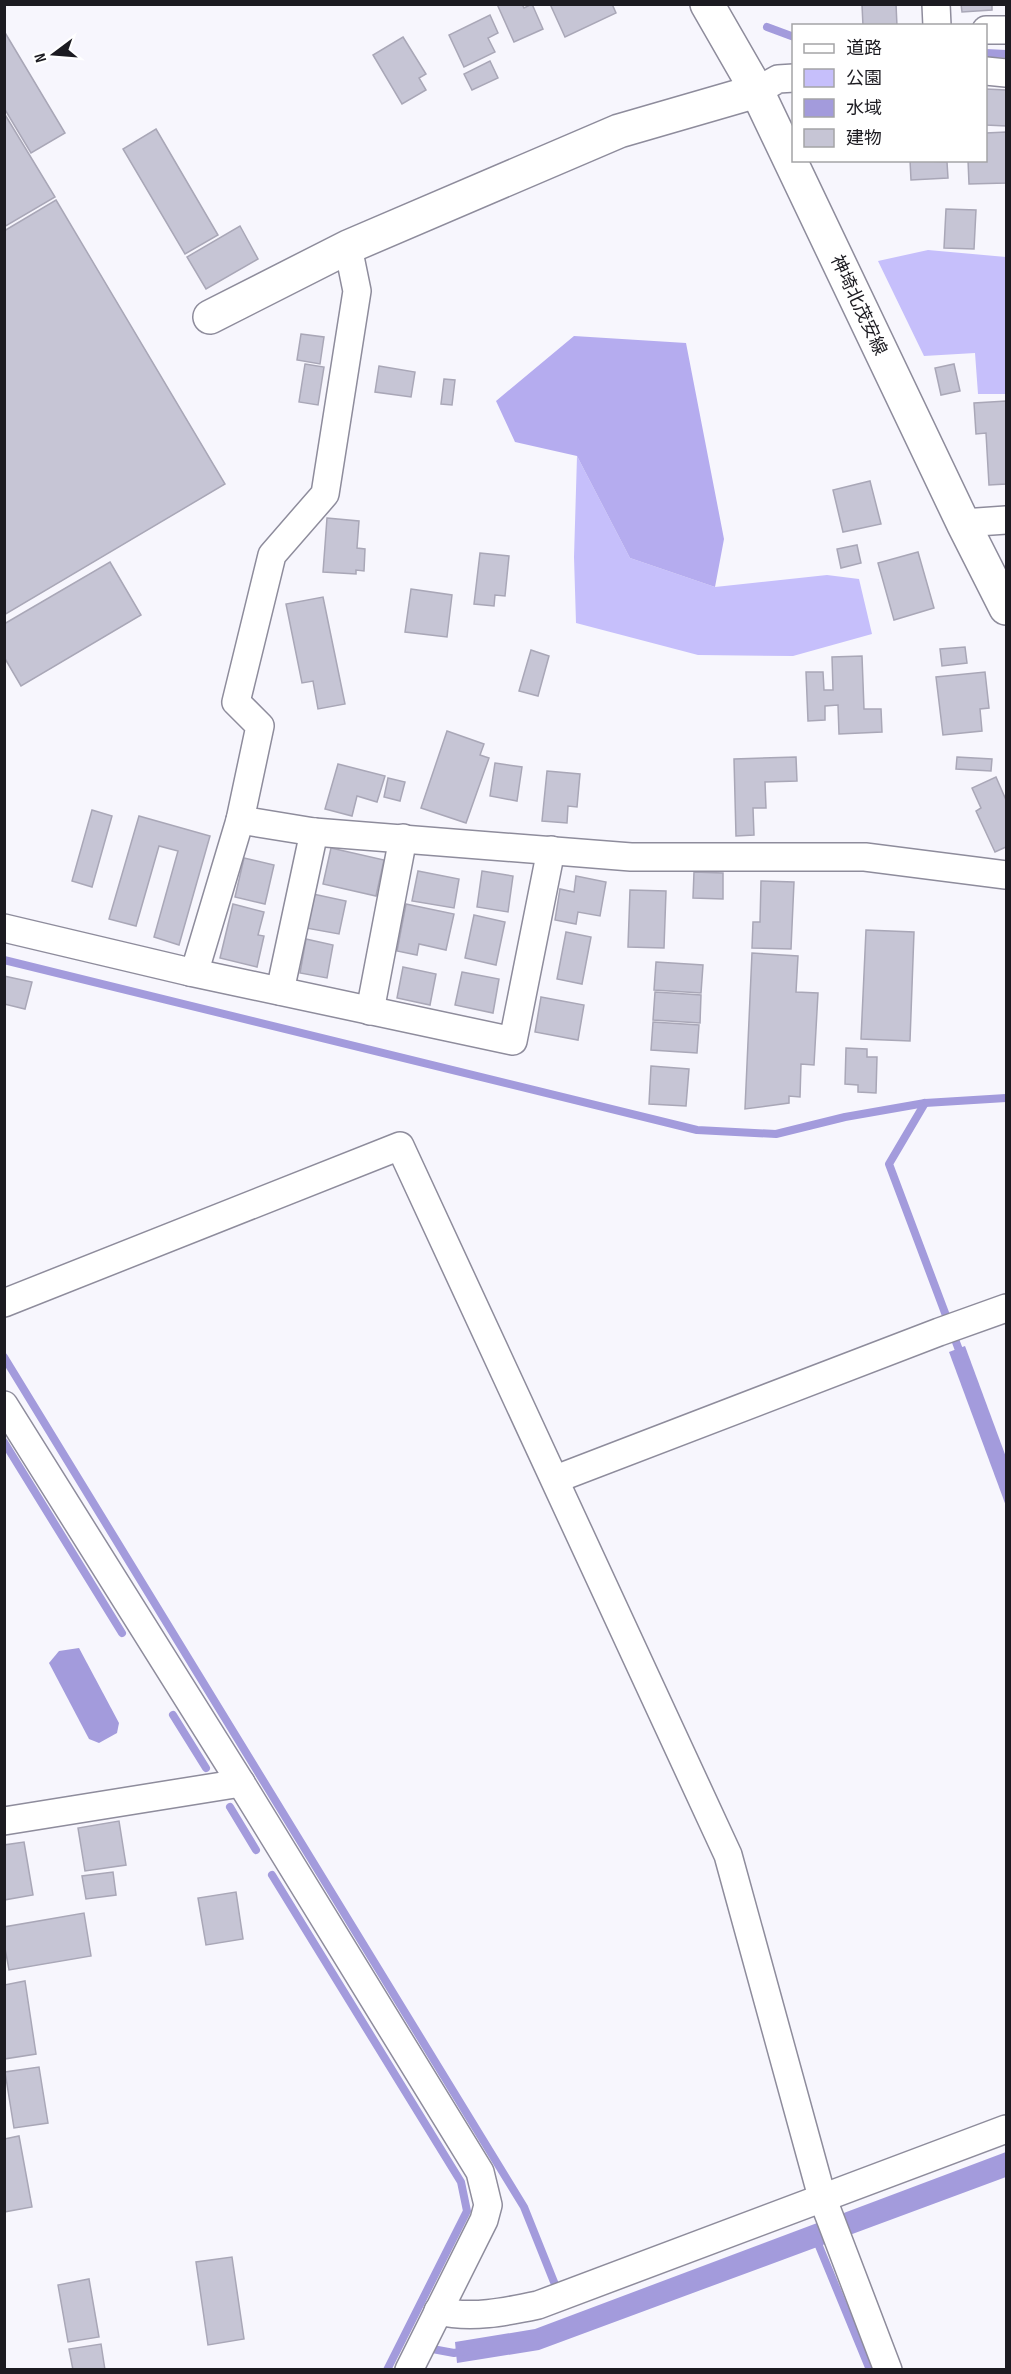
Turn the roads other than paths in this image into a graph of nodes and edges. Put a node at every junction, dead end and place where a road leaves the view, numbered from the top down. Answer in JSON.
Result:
{"nodes":[{"id":1,"x":707,"y":4,"type":"edge"},
{"id":2,"x":936,"y":4,"type":"edge"},
{"id":3,"x":937,"y":24,"type":"edge"},
{"id":4,"x":987,"y":30,"type":"edge"},
{"id":5,"x":1006,"y":30,"type":"edge"},
{"id":6,"x":987,"y":72,"type":"edge"},
{"id":7,"x":1006,"y":73,"type":"edge"},
{"id":8,"x":792,"y":78,"type":"edge"},
{"id":9,"x":757,"y":91,"type":"junction"},
{"id":10,"x":348,"y":247,"type":"junction"},
{"id":11,"x":210,"y":317,"type":"dead end"},
{"id":12,"x":1006,"y":520,"type":"edge"},
{"id":13,"x":963,"y":523,"type":"junction"},
{"id":14,"x":1006,"y":608,"type":"edge"},
{"id":15,"x":240,"y":820,"type":"junction"},
{"id":16,"x":314,"y":832,"type":"junction"},
{"id":17,"x":403,"y":838,"type":"junction"},
{"id":18,"x":551,"y":850,"type":"junction"},
{"id":19,"x":1006,"y":875,"type":"edge"},
{"id":20,"x":4,"y":928,"type":"edge"},
{"id":21,"x":190,"y":972,"type":"junction"},
{"id":22,"x":280,"y":991,"type":"junction"},
{"id":23,"x":370,"y":1011,"type":"junction"},
{"id":24,"x":4,"y":1303,"type":"edge"},
{"id":25,"x":1006,"y":1308,"type":"edge"},
{"id":26,"x":4,"y":1405,"type":"edge"},
{"id":27,"x":556,"y":1479,"type":"junction"},
{"id":28,"x":241,"y":1783,"type":"junction"},
{"id":29,"x":4,"y":1821,"type":"edge"},
{"id":30,"x":1006,"y":2130,"type":"edge"},
{"id":31,"x":825,"y":2205,"type":"junction"},
{"id":32,"x":438,"y":2311,"type":"junction"},
{"id":33,"x":417,"y":2353,"type":"edge"},
{"id":34,"x":888,"y":2370,"type":"edge"}],
"edges":[{"from":1,"to":9,"type":"main road","name":"神埼北茂安線"},
{"from":2,"to":3,"type":"street"},
{"from":4,"to":5,"type":"street"},
{"from":6,"to":7,"type":"street"},
{"from":8,"to":9,"type":"street"},
{"from":9,"to":10,"type":"main road"},
{"from":9,"to":13,"type":"main road","name":"神埼北茂安線"},
{"from":10,"to":11,"type":"main road"},
{"from":10,"to":15,"type":"street"},
{"from":12,"to":13,"type":"street"},
{"from":13,"to":14,"type":"main road","name":"神埼北茂安線"},
{"from":15,"to":16,"type":"street"},
{"from":15,"to":21,"type":"street"},
{"from":16,"to":17,"type":"street"},
{"from":16,"to":22,"type":"street"},
{"from":17,"to":18,"type":"street"},
{"from":17,"to":23,"type":"street"},
{"from":18,"to":19,"type":"street"},
{"from":18,"to":23,"type":"street"},
{"from":20,"to":21,"type":"street"},
{"from":21,"to":22,"type":"street"},
{"from":22,"to":23,"type":"street"},
{"from":24,"to":27,"type":"street"},
{"from":25,"to":27,"type":"street"},
{"from":26,"to":28,"type":"street"},
{"from":27,"to":31,"type":"street"},
{"from":28,"to":29,"type":"street"},
{"from":28,"to":32,"type":"street"},
{"from":30,"to":31,"type":"street"},
{"from":31,"to":32,"type":"street"},
{"from":31,"to":34,"type":"street"},
{"from":32,"to":33,"type":"street"}]}
